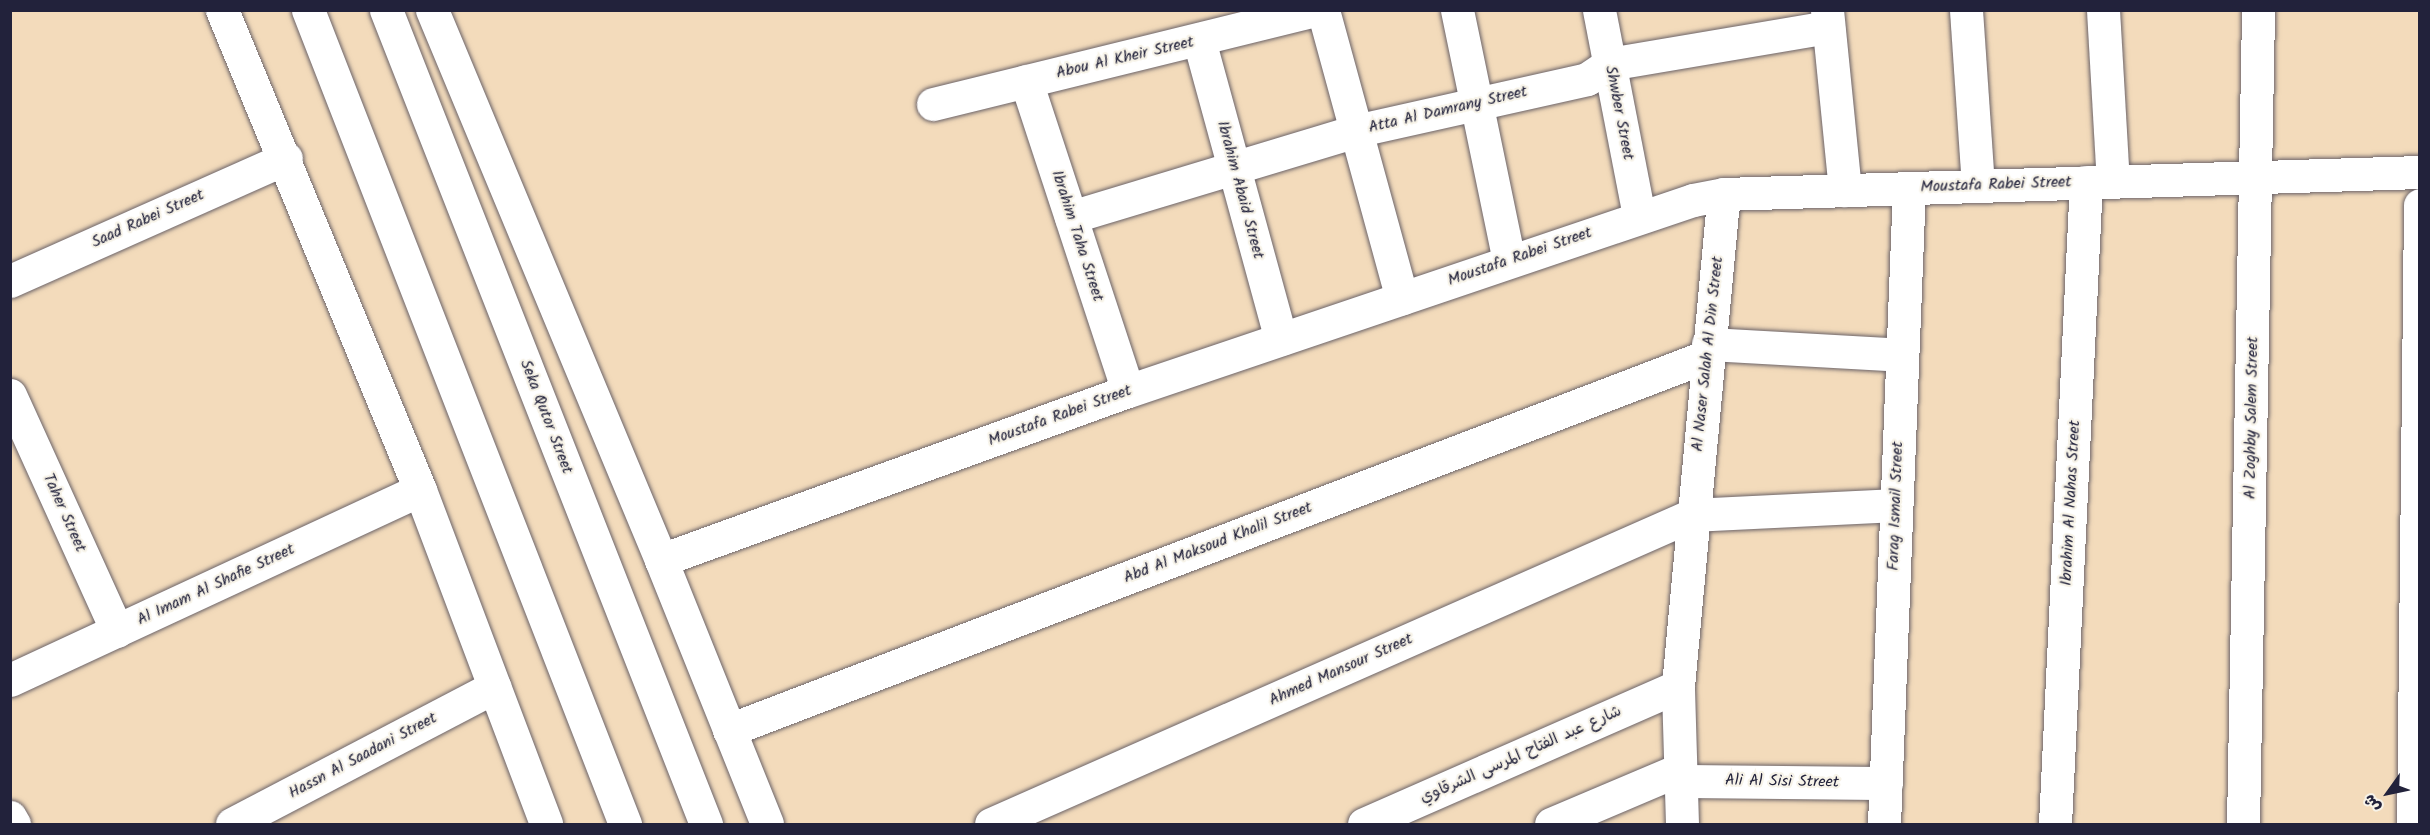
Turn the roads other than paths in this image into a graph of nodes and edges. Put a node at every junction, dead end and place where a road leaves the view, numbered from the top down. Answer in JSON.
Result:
{"nodes":[{"id":1,"x":222,"y":10,"type":"edge"},
{"id":2,"x":308,"y":10,"type":"edge"},
{"id":3,"x":386,"y":10,"type":"edge"},
{"id":4,"x":432,"y":10,"type":"edge"},
{"id":5,"x":1316,"y":10,"type":"edge"},
{"id":6,"x":1323,"y":10,"type":"edge"},
{"id":7,"x":1457,"y":10,"type":"edge"},
{"id":8,"x":1599,"y":10,"type":"edge"},
{"id":9,"x":1966,"y":10,"type":"edge"},
{"id":10,"x":2103,"y":10,"type":"edge"},
{"id":11,"x":2258,"y":10,"type":"edge"},
{"id":12,"x":1827,"y":19,"type":"edge"},
{"id":13,"x":1199,"y":40,"type":"junction"},
{"id":14,"x":1609,"y":64,"type":"junction"},
{"id":15,"x":1026,"y":81,"type":"junction"},
{"id":16,"x":1474,"y":102,"type":"junction"},
{"id":17,"x":933,"y":104,"type":"dead end"},
{"id":18,"x":1355,"y":131,"type":"junction"},
{"id":19,"x":286,"y":158,"type":"junction"},
{"id":20,"x":1233,"y":165,"type":"junction"},
{"id":21,"x":2420,"y":172,"type":"edge"},
{"id":22,"x":2257,"y":176,"type":"junction"},
{"id":23,"x":2099,"y":181,"type":"junction"},
{"id":24,"x":1978,"y":186,"type":"junction"},
{"id":25,"x":1909,"y":188,"type":"junction"},
{"id":26,"x":1845,"y":190,"type":"junction"},
{"id":27,"x":1724,"y":194,"type":"junction"},
{"id":28,"x":2420,"y":205,"type":"edge"},
{"id":29,"x":1071,"y":216,"type":"junction"},
{"id":30,"x":1639,"y":216,"type":"junction"},
{"id":31,"x":1509,"y":261,"type":"junction"},
{"id":32,"x":10,"y":281,"type":"edge"},
{"id":33,"x":1402,"y":298,"type":"junction"},
{"id":34,"x":1281,"y":339,"type":"junction"},
{"id":35,"x":1708,"y":350,"type":"junction"},
{"id":36,"x":1902,"y":355,"type":"junction"},
{"id":37,"x":1128,"y":391,"type":"junction"},
{"id":38,"x":10,"y":395,"type":"edge"},
{"id":39,"x":420,"y":490,"type":"junction"},
{"id":40,"x":1896,"y":505,"type":"junction"},
{"id":41,"x":1692,"y":515,"type":"junction"},
{"id":42,"x":662,"y":560,"type":"junction"},
{"id":43,"x":117,"y":631,"type":"junction"},
{"id":44,"x":10,"y":680,"type":"edge"},
{"id":45,"x":1678,"y":686,"type":"junction"},
{"id":46,"x":494,"y":687,"type":"junction"},
{"id":47,"x":729,"y":730,"type":"junction"},
{"id":48,"x":1678,"y":776,"type":"junction"},
{"id":49,"x":1886,"y":783,"type":"junction"},
{"id":50,"x":10,"y":817,"type":"edge"},
{"id":51,"x":14,"y":825,"type":"edge"},
{"id":52,"x":232,"y":825,"type":"edge"},
{"id":53,"x":546,"y":825,"type":"edge"},
{"id":54,"x":625,"y":825,"type":"edge"},
{"id":55,"x":706,"y":825,"type":"edge"},
{"id":56,"x":767,"y":825,"type":"edge"},
{"id":57,"x":991,"y":825,"type":"edge"},
{"id":58,"x":1364,"y":825,"type":"edge"},
{"id":59,"x":1551,"y":825,"type":"edge"},
{"id":60,"x":1682,"y":825,"type":"edge"},
{"id":61,"x":1884,"y":825,"type":"edge"},
{"id":62,"x":2055,"y":825,"type":"edge"},
{"id":63,"x":2243,"y":825,"type":"edge"},
{"id":64,"x":2413,"y":825,"type":"edge"}],
"edges":[{"from":1,"to":19,"type":"street"},
{"from":2,"to":54,"type":"street"},
{"from":3,"to":55,"type":"street","name":"Seka Qutor Street"},
{"from":4,"to":42,"type":"street"},
{"from":5,"to":13,"type":"street","name":"Abou Al Kheir Street"},
{"from":6,"to":18,"type":"street"},
{"from":7,"to":16,"type":"street"},
{"from":8,"to":14,"type":"street","name":"Shwber Street"},
{"from":9,"to":24,"type":"street"},
{"from":10,"to":23,"type":"street","name":"Ibrahim Al Nahas Street"},
{"from":11,"to":22,"type":"street","name":"Al Zoghby Salem Street"},
{"from":12,"to":14,"type":"street","name":"Atta Al Damrany Street"},
{"from":12,"to":26,"type":"street"},
{"from":13,"to":15,"type":"street","name":"Abou Al Kheir Street"},
{"from":13,"to":20,"type":"street","name":"Ibrahim Abaid Street"},
{"from":14,"to":16,"type":"street","name":"Atta Al Damrany Street"},
{"from":14,"to":30,"type":"street","name":"Shwber Street"},
{"from":15,"to":17,"type":"street","name":"Abou Al Kheir Street"},
{"from":15,"to":29,"type":"street","name":"Ibrahim Taha Street"},
{"from":16,"to":18,"type":"street","name":"Atta Al Damrany Street"},
{"from":16,"to":31,"type":"street"},
{"from":18,"to":20,"type":"street","name":"Atta Al Damrany Street"},
{"from":18,"to":33,"type":"street"},
{"from":19,"to":32,"type":"street","name":"Saad Rabei Street"},
{"from":19,"to":39,"type":"street"},
{"from":20,"to":29,"type":"street","name":"Atta Al Damrany Street"},
{"from":20,"to":34,"type":"street","name":"Ibrahim Abaid Street"},
{"from":21,"to":22,"type":"street","name":"Moustafa Rabei Street"},
{"from":22,"to":23,"type":"street","name":"Moustafa Rabei Street"},
{"from":22,"to":63,"type":"street","name":"Al Zoghby Salem Street"},
{"from":23,"to":24,"type":"street","name":"Moustafa Rabei Street"},
{"from":23,"to":62,"type":"street","name":"Ibrahim Al Nahas Street"},
{"from":24,"to":25,"type":"street","name":"Moustafa Rabei Street"},
{"from":25,"to":26,"type":"street","name":"Moustafa Rabei Street"},
{"from":25,"to":36,"type":"street","name":"Farag Ismail Street"},
{"from":26,"to":27,"type":"street","name":"Moustafa Rabei Street"},
{"from":27,"to":30,"type":"street","name":"Moustafa Rabei Street"},
{"from":27,"to":35,"type":"street","name":"Al Naser Salah Al Din Street"},
{"from":28,"to":64,"type":"street"},
{"from":29,"to":37,"type":"street","name":"Ibrahim Taha Street"},
{"from":30,"to":31,"type":"street","name":"Moustafa Rabei Street"},
{"from":31,"to":33,"type":"street","name":"Moustafa Rabei Street"},
{"from":33,"to":34,"type":"street","name":"Moustafa Rabei Street"},
{"from":34,"to":37,"type":"street","name":"Moustafa Rabei Street"},
{"from":35,"to":36,"type":"street"},
{"from":35,"to":41,"type":"street","name":"Al Naser Salah Al Din Street"},
{"from":35,"to":47,"type":"street","name":"Abd Al Maksoud Khalil Street"},
{"from":36,"to":40,"type":"street","name":"Farag Ismail Street"},
{"from":37,"to":42,"type":"street","name":"Moustafa Rabei Street"},
{"from":38,"to":43,"type":"street","name":"Taher Street"},
{"from":39,"to":43,"type":"street","name":"Al Imam Al Shafie Street"},
{"from":39,"to":46,"type":"street"},
{"from":40,"to":41,"type":"street"},
{"from":40,"to":49,"type":"street","name":"Farag Ismail Street"},
{"from":41,"to":45,"type":"street","name":"Al Naser Salah Al Din Street"},
{"from":41,"to":57,"type":"street","name":"Ahmed Mansour Street"},
{"from":42,"to":47,"type":"street"},
{"from":43,"to":44,"type":"street","name":"Al Imam Al Shafie Street"},
{"from":45,"to":48,"type":"street","name":"Al Naser Salah Al Din Street"},
{"from":45,"to":58,"type":"street","name":"شارع عبد الفتاح المرسى الشرقاوي"},
{"from":46,"to":52,"type":"street","name":"Hassn Al Saadani Street"},
{"from":46,"to":53,"type":"street"},
{"from":47,"to":56,"type":"street"},
{"from":48,"to":49,"type":"street","name":"Ali Al Sisi Street"},
{"from":48,"to":59,"type":"street","name":"Ali Al Sisi Street"},
{"from":48,"to":60,"type":"street","name":"Al Naser Salah Al Din Street"},
{"from":49,"to":61,"type":"street","name":"Farag Ismail Street"},
{"from":50,"to":51,"type":"street"}]}
